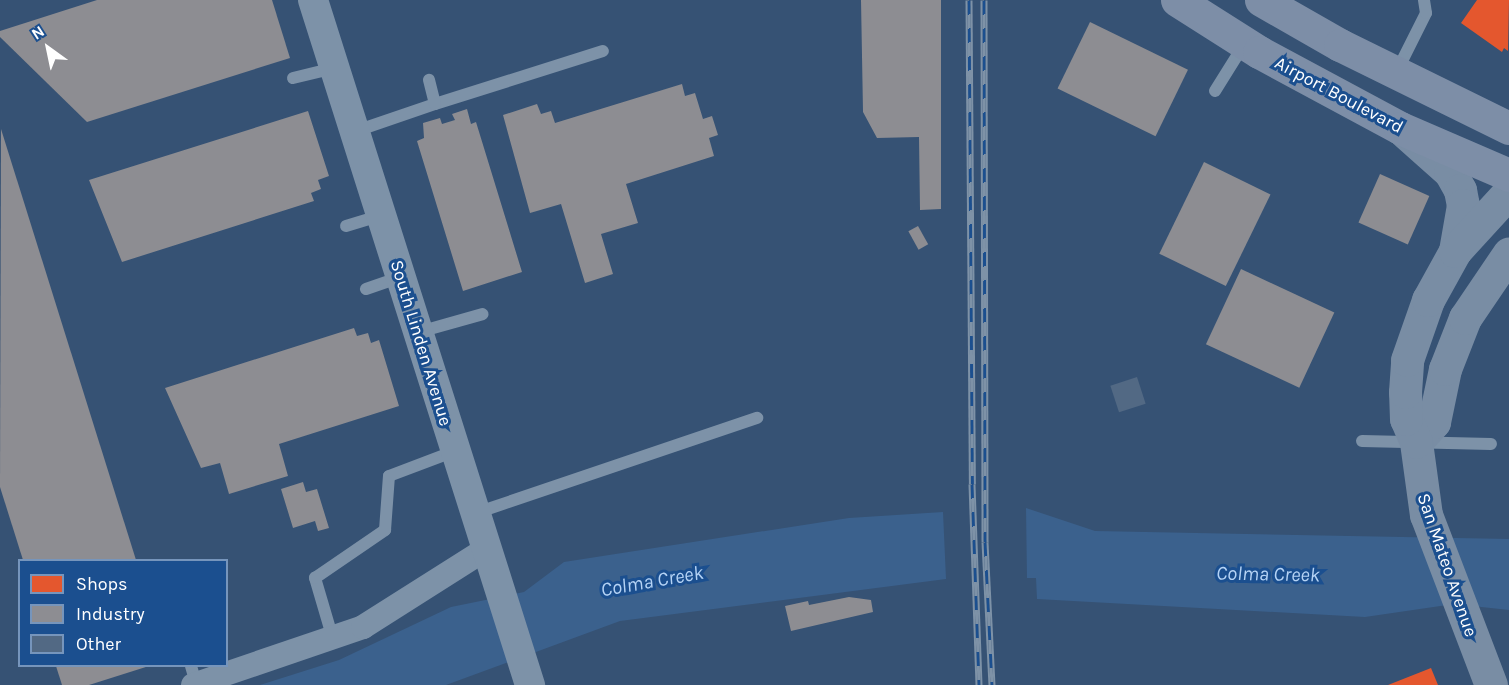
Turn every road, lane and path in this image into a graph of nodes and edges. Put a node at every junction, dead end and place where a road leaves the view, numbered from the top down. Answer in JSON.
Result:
{"nodes":[{"id":1,"x":313,"y":0,"type":"edge"},
{"id":2,"x":1177,"y":0,"type":"edge"},
{"id":3,"x":1261,"y":0,"type":"edge"},
{"id":4,"x":1424,"y":0,"type":"edge"},
{"id":5,"x":1245,"y":43,"type":"junction"},
{"id":6,"x":603,"y":51,"type":"dead end"},
{"id":7,"x":334,"y":68,"type":"junction"},
{"id":8,"x":1396,"y":74,"type":"junction"},
{"id":9,"x":293,"y":78,"type":"dead end"},
{"id":10,"x":429,"y":80,"type":"dead end"},
{"id":11,"x":1215,"y":91,"type":"dead end"},
{"id":12,"x":1509,"y":102,"type":"edge"},
{"id":13,"x":435,"y":104,"type":"junction"},
{"id":14,"x":1400,"y":128,"type":"junction"},
{"id":15,"x":1509,"y":128,"type":"edge"},
{"id":16,"x":354,"y":132,"type":"junction"},
{"id":17,"x":1509,"y":175,"type":"edge"},
{"id":18,"x":1509,"y":192,"type":"edge"},
{"id":19,"x":381,"y":216,"type":"junction"},
{"id":20,"x":346,"y":226,"type":"dead end"},
{"id":21,"x":1455,"y":251,"type":"junction"},
{"id":22,"x":1509,"y":253,"type":"edge"},
{"id":23,"x":1509,"y":276,"type":"edge"},
{"id":24,"x":400,"y":277,"type":"junction"},
{"id":25,"x":366,"y":289,"type":"dead end"},
{"id":26,"x":483,"y":314,"type":"dead end"},
{"id":27,"x":1465,"y":318,"type":"junction"},
{"id":28,"x":418,"y":332,"type":"junction"},
{"id":29,"x":757,"y":417,"type":"dead end"},
{"id":30,"x":1362,"y":441,"type":"dead end"},
{"id":31,"x":1416,"y":442,"type":"junction"},
{"id":32,"x":1491,"y":444,"type":"dead end"},
{"id":33,"x":455,"y":451,"type":"junction"},
{"id":34,"x":475,"y":514,"type":"junction"},
{"id":35,"x":486,"y":549,"type":"junction"},
{"id":36,"x":333,"y":639,"type":"junction"},
{"id":37,"x":193,"y":678,"type":"edge"},
{"id":38,"x":528,"y":679,"type":"edge"},
{"id":39,"x":1491,"y":685,"type":"edge"}],
"edges":[{"from":1,"to":7,"type":"street","name":"South Linden Avenue"},
{"from":2,"to":5,"type":"main road","name":"Airport Boulevard"},
{"from":3,"to":8,"type":"main road"},
{"from":4,"to":8,"type":"lane"},
{"from":5,"to":11,"type":"lane"},
{"from":5,"to":14,"type":"main road","name":"Airport Boulevard"},
{"from":6,"to":13,"type":"lane"},
{"from":7,"to":9,"type":"lane"},
{"from":7,"to":16,"type":"street","name":"South Linden Avenue"},
{"from":8,"to":12,"type":"main road"},
{"from":8,"to":15,"type":"main road"},
{"from":10,"to":13,"type":"lane"},
{"from":13,"to":16,"type":"lane"},
{"from":14,"to":17,"type":"main road","name":"Airport Boulevard"},
{"from":14,"to":21,"type":"main road"},
{"from":16,"to":19,"type":"street","name":"South Linden Avenue"},
{"from":18,"to":21,"type":"main road","name":"San Mateo Avenue"},
{"from":19,"to":20,"type":"lane"},
{"from":19,"to":24,"type":"street","name":"South Linden Avenue"},
{"from":21,"to":31,"type":"main road","name":"San Mateo Avenue"},
{"from":22,"to":27,"type":"main road"},
{"from":23,"to":27,"type":"main road"},
{"from":24,"to":25,"type":"lane"},
{"from":24,"to":28,"type":"street","name":"South Linden Avenue"},
{"from":26,"to":28,"type":"lane"},
{"from":27,"to":31,"type":"main road"},
{"from":28,"to":33,"type":"street","name":"South Linden Avenue"},
{"from":29,"to":34,"type":"lane"},
{"from":30,"to":31,"type":"lane"},
{"from":31,"to":32,"type":"lane"},
{"from":31,"to":39,"type":"main road","name":"San Mateo Avenue"},
{"from":33,"to":34,"type":"street","name":"South Linden Avenue"},
{"from":33,"to":36,"type":"lane"},
{"from":34,"to":35,"type":"street","name":"South Linden Avenue"},
{"from":35,"to":36,"type":"street"},
{"from":35,"to":38,"type":"street","name":"South Linden Avenue"},
{"from":36,"to":37,"type":"street"}]}
